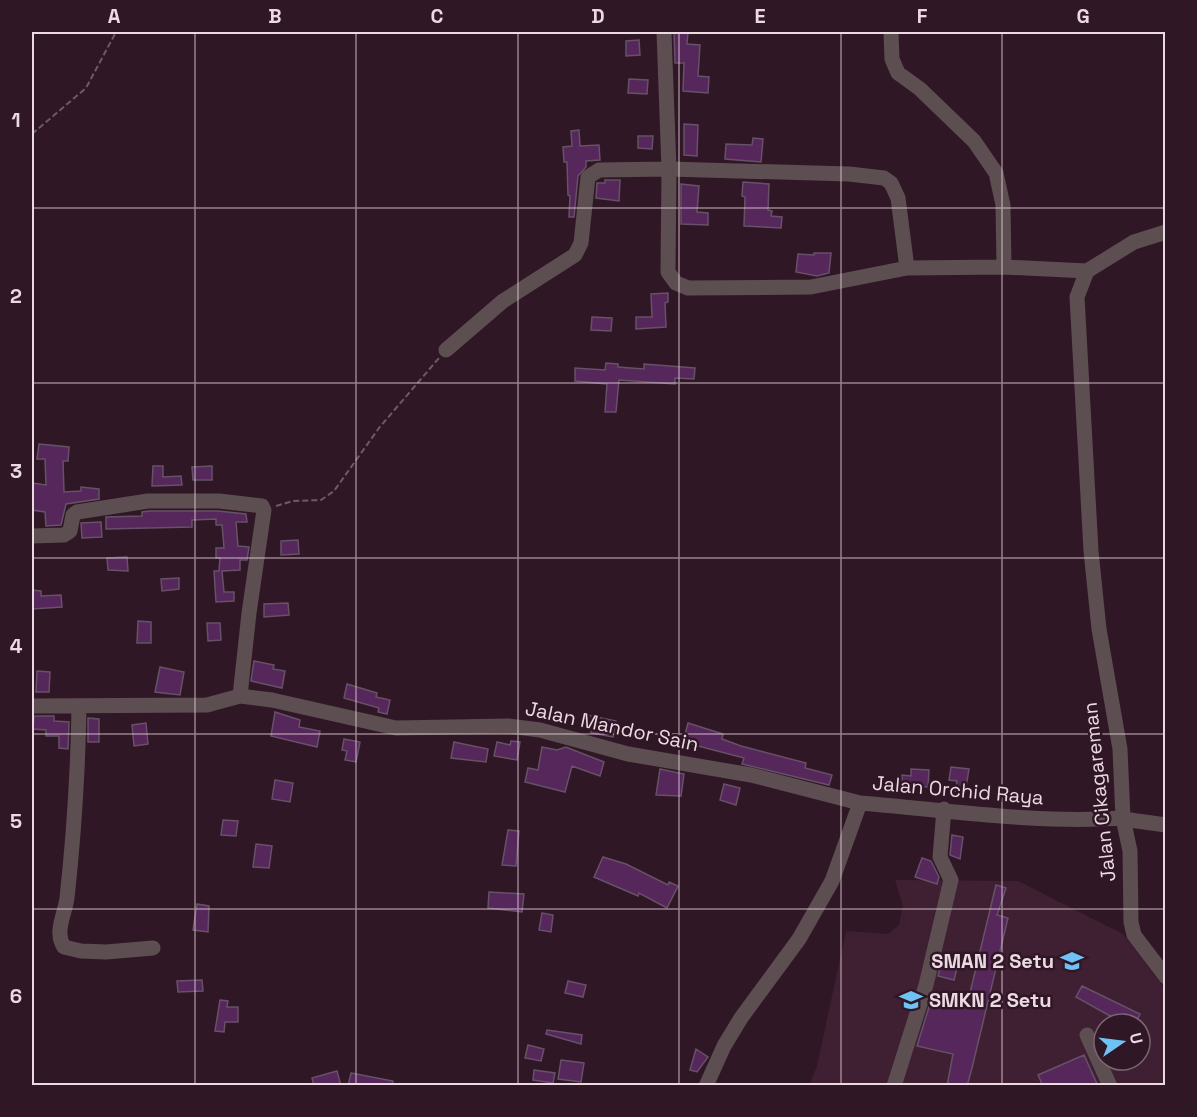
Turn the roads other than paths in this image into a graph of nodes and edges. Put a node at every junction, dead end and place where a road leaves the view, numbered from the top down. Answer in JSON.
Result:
{"nodes":[{"id":1,"x":664,"y":32,"type":"edge"},
{"id":2,"x":891,"y":32,"type":"edge"},
{"id":3,"x":669,"y":169,"type":"junction"},
{"id":4,"x":1166,"y":232,"type":"edge"},
{"id":5,"x":1004,"y":267,"type":"junction"},
{"id":6,"x":907,"y":268,"type":"junction"},
{"id":7,"x":1087,"y":270,"type":"junction"},
{"id":8,"x":446,"y":350,"type":"road end"},
{"id":9,"x":32,"y":536,"type":"edge"},
{"id":10,"x":240,"y":696,"type":"junction"},
{"id":11,"x":32,"y":706,"type":"edge"},
{"id":12,"x":79,"y":706,"type":"junction"},
{"id":13,"x":860,"y":804,"type":"junction"},
{"id":14,"x":944,"y":809,"type":"junction"},
{"id":15,"x":1123,"y":819,"type":"junction"},
{"id":16,"x":1166,"y":825,"type":"edge"},
{"id":17,"x":153,"y":948,"type":"dead end"},
{"id":18,"x":1166,"y":977,"type":"edge"},
{"id":19,"x":1087,"y":1035,"type":"dead end"},
{"id":20,"x":706,"y":1086,"type":"edge"},
{"id":21,"x":894,"y":1086,"type":"edge"},
{"id":22,"x":1110,"y":1086,"type":"edge"}],
"edges":[{"from":1,"to":3,"type":"street"},
{"from":2,"to":5,"type":"street"},
{"from":3,"to":6,"type":"street"},
{"from":3,"to":6,"type":"street"},
{"from":3,"to":8,"type":"street"},
{"from":4,"to":7,"type":"street"},
{"from":5,"to":6,"type":"street"},
{"from":5,"to":7,"type":"street"},
{"from":7,"to":15,"type":"street","name":"Jalan Cikagareman"},
{"from":9,"to":10,"type":"street"},
{"from":10,"to":12,"type":"street","name":"Jalan Mandor Sain"},
{"from":10,"to":13,"type":"street","name":"Jalan Mandor Sain"},
{"from":11,"to":12,"type":"street","name":"Jalan Mandor Sain"},
{"from":12,"to":17,"type":"street"},
{"from":13,"to":14,"type":"street","name":"Jalan Orchid Raya"},
{"from":13,"to":20,"type":"street","name":"Jalan Orchid Raya"},
{"from":14,"to":15,"type":"street","name":"Jalan Orchid Raya"},
{"from":14,"to":21,"type":"street"},
{"from":15,"to":16,"type":"street","name":"Jalan Orchid Raya"},
{"from":15,"to":18,"type":"street","name":"Jalan Cikagareman"},
{"from":19,"to":22,"type":"street"}]}
